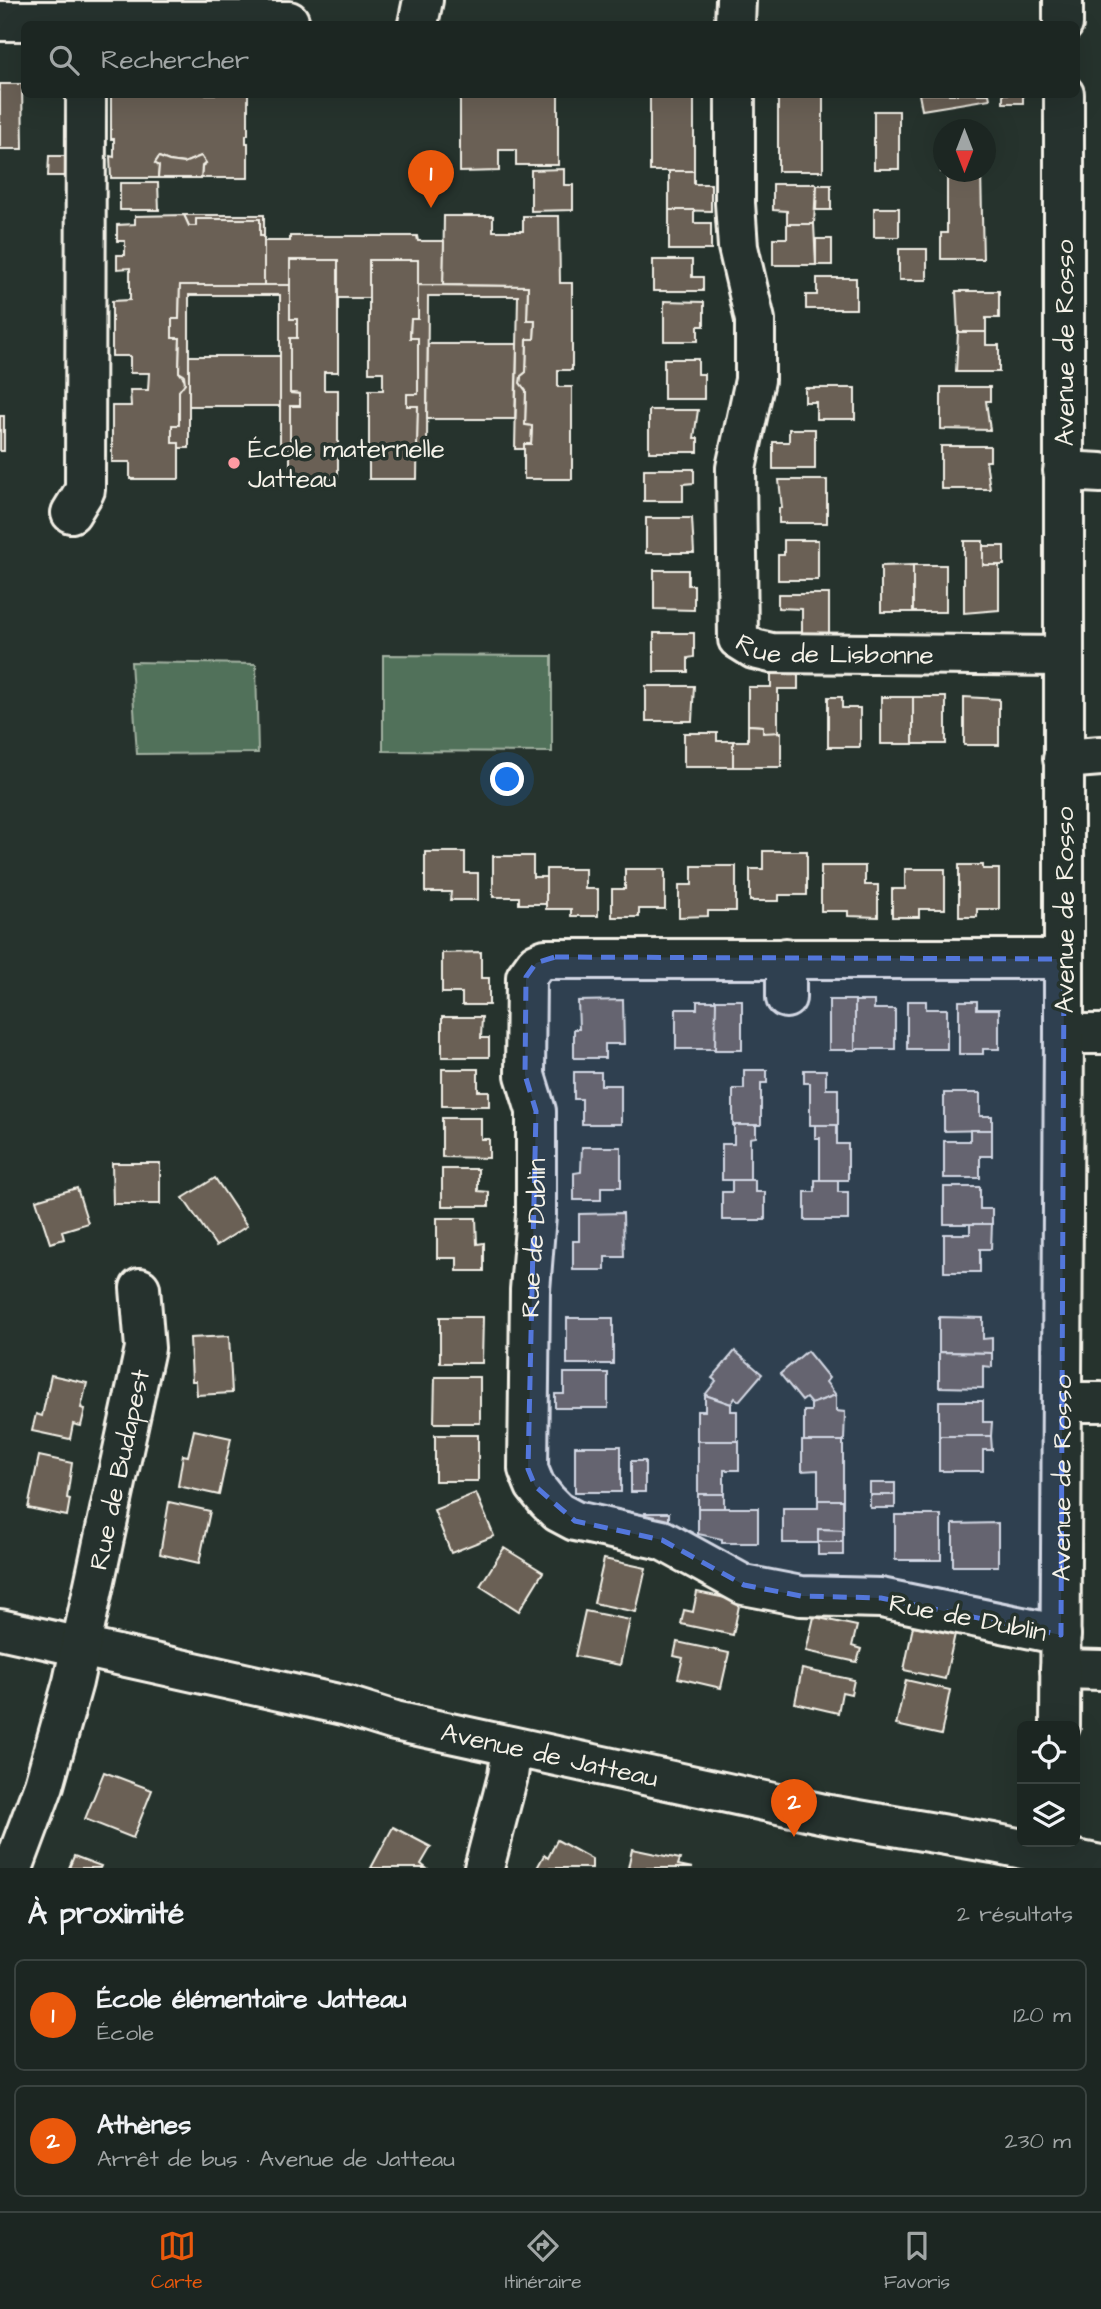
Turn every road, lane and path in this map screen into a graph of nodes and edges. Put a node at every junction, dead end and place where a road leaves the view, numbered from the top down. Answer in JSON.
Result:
{"nodes":[{"id":1,"x":423,"y":0,"type":"edge"},
{"id":2,"x":736,"y":0,"type":"edge"},
{"id":3,"x":1063,"y":0,"type":"edge"},
{"id":4,"x":0,"y":21,"type":"edge"},
{"id":5,"x":21,"y":21,"type":"edge"},
{"id":6,"x":419,"y":21,"type":"edge"},
{"id":7,"x":735,"y":21,"type":"edge"},
{"id":8,"x":1063,"y":21,"type":"edge"},
{"id":9,"x":86,"y":98,"type":"edge"},
{"id":10,"x":735,"y":98,"type":"edge"},
{"id":11,"x":1063,"y":98,"type":"edge"},
{"id":12,"x":1063,"y":471,"type":"junction"},
{"id":13,"x":1101,"y":473,"type":"edge"},
{"id":14,"x":71,"y":513,"type":"dead end"},
{"id":15,"x":1064,"y":656,"type":"junction"},
{"id":16,"x":1101,"y":756,"type":"edge"},
{"id":17,"x":1063,"y":759,"type":"junction"},
{"id":18,"x":786,"y":958,"type":"junction"},
{"id":19,"x":1064,"y":959,"type":"junction"},
{"id":20,"x":786,"y":998,"type":"dead end"},
{"id":21,"x":1082,"y":1034,"type":"edge"},
{"id":22,"x":140,"y":1288,"type":"dead end"},
{"id":23,"x":1062,"y":1402,"type":"junction"},
{"id":24,"x":1101,"y":1402,"type":"edge"},
{"id":25,"x":0,"y":1629,"type":"edge"},
{"id":26,"x":80,"y":1648,"type":"junction"},
{"id":27,"x":1060,"y":1652,"type":"junction"},
{"id":28,"x":1101,"y":1670,"type":"edge"},
{"id":29,"x":1060,"y":1721,"type":"edge"},
{"id":30,"x":512,"y":1747,"type":"junction"},
{"id":31,"x":1060,"y":1849,"type":"edge"},
{"id":32,"x":991,"y":1856,"type":"edge"},
{"id":33,"x":1101,"y":1865,"type":"edge"},
{"id":34,"x":13,"y":1868,"type":"edge"},
{"id":35,"x":484,"y":1868,"type":"edge"}],
"edges":[{"from":1,"to":6,"type":"street"},
{"from":2,"to":7,"type":"street"},
{"from":3,"to":8,"type":"street"},
{"from":4,"to":5,"type":"street"},
{"from":9,"to":14,"type":"street"},
{"from":10,"to":15,"type":"street","name":"Rue de Lisbonne"},
{"from":11,"to":12,"type":"street","name":"Avenue de Rosso"},
{"from":12,"to":13,"type":"street"},
{"from":12,"to":15,"type":"street","name":"Avenue de Rosso"},
{"from":15,"to":17,"type":"street","name":"Avenue de Rosso"},
{"from":16,"to":17,"type":"street"},
{"from":17,"to":19,"type":"street","name":"Avenue de Rosso"},
{"from":18,"to":19,"type":"street","name":"Rue de Dublin"},
{"from":18,"to":20,"type":"street"},
{"from":18,"to":27,"type":"street","name":"Rue de Dublin"},
{"from":19,"to":21,"type":"street","name":"Avenue de Rosso"},
{"from":21,"to":23,"type":"street","name":"Avenue de Rosso"},
{"from":22,"to":26,"type":"street","name":"Rue de Budapest"},
{"from":23,"to":24,"type":"street"},
{"from":23,"to":27,"type":"street","name":"Avenue de Rosso"},
{"from":25,"to":26,"type":"street","name":"Avenue de Jatteau"},
{"from":26,"to":30,"type":"street","name":"Avenue de Jatteau"},
{"from":26,"to":34,"type":"street","name":"Rue de Budapest"},
{"from":27,"to":28,"type":"street"},
{"from":27,"to":29,"type":"street","name":"Avenue de Rosso"},
{"from":30,"to":32,"type":"street","name":"Avenue de Jatteau"},
{"from":30,"to":35,"type":"street"},
{"from":31,"to":32,"type":"street","name":"Avenue de Jatteau"},
{"from":31,"to":33,"type":"street","name":"Avenue de Jatteau"}]}
